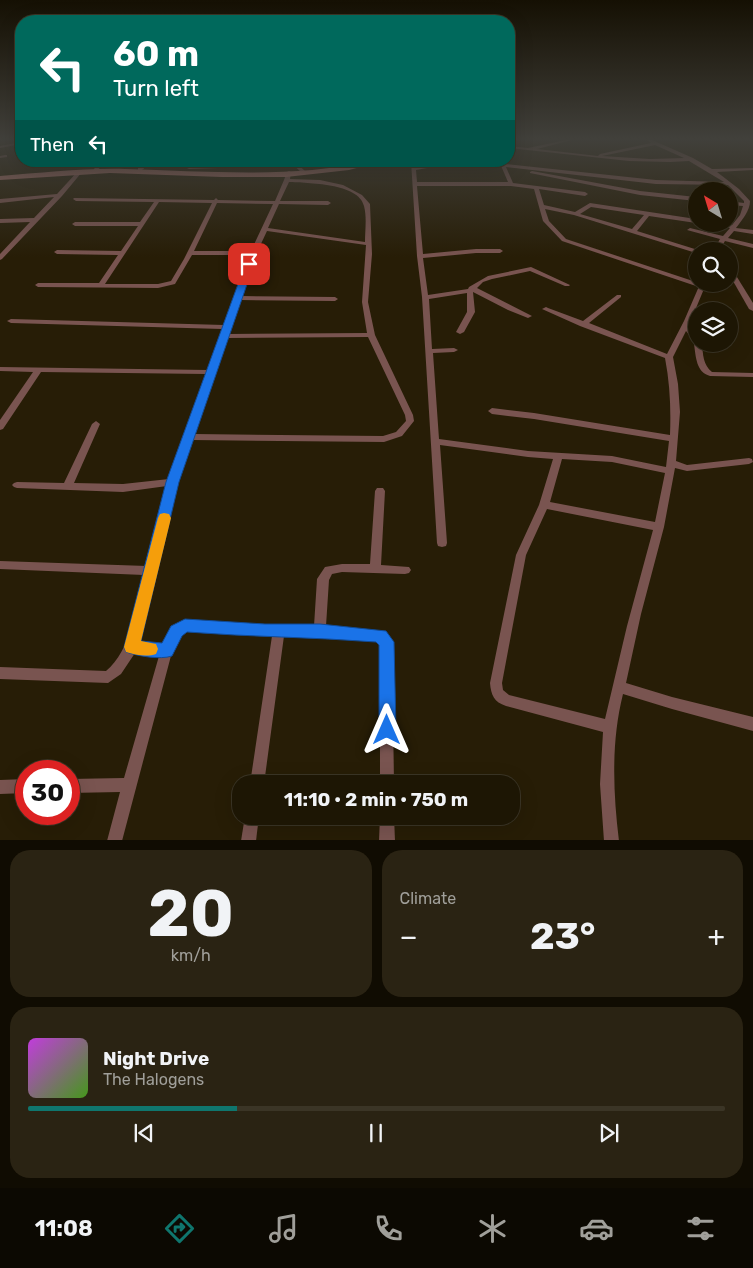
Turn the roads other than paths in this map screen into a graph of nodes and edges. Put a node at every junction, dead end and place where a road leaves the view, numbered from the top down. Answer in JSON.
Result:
{"nodes":[{"id":1,"x":74,"y":179,"type":"edge"},
{"id":2,"x":286,"y":179,"type":"edge"},
{"id":3,"x":306,"y":179,"type":"edge"},
{"id":4,"x":415,"y":179,"type":"edge"},
{"id":5,"x":509,"y":179,"type":"edge"},
{"id":6,"x":568,"y":179,"type":"edge"},
{"id":7,"x":632,"y":179,"type":"edge"},
{"id":8,"x":688,"y":183,"type":"edge"},
{"id":9,"x":415,"y":184,"type":"junction"},
{"id":10,"x":511,"y":184,"type":"junction"},
{"id":11,"x":589,"y":184,"type":"junction"},
{"id":12,"x":536,"y":187,"type":"junction"},
{"id":13,"x":738,"y":193,"type":"edge"},
{"id":14,"x":585,"y":194,"type":"junction"},
{"id":15,"x":60,"y":195,"type":"junction"},
{"id":16,"x":688,"y":198,"type":"edge"},
{"id":17,"x":76,"y":199,"type":"dead end"},
{"id":18,"x":158,"y":200,"type":"junction"},
{"id":19,"x":216,"y":200,"type":"junction"},
{"id":20,"x":0,"y":201,"type":"edge"},
{"id":21,"x":276,"y":201,"type":"junction"},
{"id":22,"x":328,"y":203,"type":"dead end"},
{"id":23,"x":738,"y":204,"type":"edge"},
{"id":24,"x":590,"y":205,"type":"junction"},
{"id":25,"x":747,"y":205,"type":"junction"},
{"id":26,"x":541,"y":206,"type":"junction"},
{"id":27,"x":576,"y":214,"type":"junction"},
{"id":28,"x":647,"y":215,"type":"junction"},
{"id":29,"x":36,"y":220,"type":"junction"},
{"id":30,"x":688,"y":220,"type":"edge"},
{"id":31,"x":0,"y":221,"type":"edge"},
{"id":32,"x":738,"y":222,"type":"edge"},
{"id":33,"x":74,"y":224,"type":"dead end"},
{"id":34,"x":142,"y":224,"type":"junction"},
{"id":35,"x":265,"y":229,"type":"junction"},
{"id":36,"x":738,"y":229,"type":"edge"},
{"id":37,"x":634,"y":231,"type":"junction"},
{"id":38,"x":698,"y":232,"type":"edge"},
{"id":39,"x":728,"y":232,"type":"edge"},
{"id":40,"x":753,"y":232,"type":"edge"},
{"id":41,"x":722,"y":238,"type":"junction"},
{"id":42,"x":720,"y":242,"type":"edge"},
{"id":43,"x":368,"y":244,"type":"junction"},
{"id":44,"x":753,"y":246,"type":"edge"},
{"id":45,"x":688,"y":248,"type":"edge"},
{"id":46,"x":500,"y":251,"type":"dead end"},
{"id":47,"x":57,"y":252,"type":"dead end"},
{"id":48,"x":123,"y":253,"type":"junction"},
{"id":49,"x":190,"y":253,"type":"junction"},
{"id":50,"x":253,"y":253,"type":"junction"},
{"id":51,"x":420,"y":256,"type":"junction"},
{"id":52,"x":0,"y":258,"type":"edge"},
{"id":53,"x":688,"y":280,"type":"edge"},
{"id":54,"x":738,"y":284,"type":"edge"},
{"id":55,"x":38,"y":285,"type":"dead end"},
{"id":56,"x":101,"y":285,"type":"junction"},
{"id":57,"x":567,"y":285,"type":"dead end"},
{"id":58,"x":470,"y":290,"type":"junction"},
{"id":59,"x":699,"y":292,"type":"edge"},
{"id":60,"x":619,"y":296,"type":"dead end"},
{"id":61,"x":425,"y":297,"type":"junction"},
{"id":62,"x":237,"y":298,"type":"junction"},
{"id":63,"x":335,"y":299,"type":"dead end"},
{"id":64,"x":546,"y":309,"type":"dead end"},
{"id":65,"x":753,"y":309,"type":"edge"},
{"id":66,"x":528,"y":316,"type":"dead end"},
{"id":67,"x":11,"y":321,"type":"dead end"},
{"id":68,"x":584,"y":324,"type":"junction"},
{"id":69,"x":686,"y":326,"type":"junction"},
{"id":70,"x":228,"y":327,"type":"junction"},
{"id":71,"x":688,"y":328,"type":"edge"},
{"id":72,"x":460,"y":332,"type":"dead end"},
{"id":73,"x":371,"y":334,"type":"junction"},
{"id":74,"x":225,"y":336,"type":"junction"},
{"id":75,"x":454,"y":350,"type":"dead end"},
{"id":76,"x":429,"y":351,"type":"junction"},
{"id":77,"x":700,"y":352,"type":"edge"},
{"id":78,"x":669,"y":357,"type":"junction"},
{"id":79,"x":0,"y":369,"type":"edge"},
{"id":80,"x":38,"y":370,"type":"junction"},
{"id":81,"x":213,"y":372,"type":"junction"},
{"id":82,"x":753,"y":375,"type":"edge"},
{"id":83,"x":492,"y":411,"type":"dead end"},
{"id":84,"x":96,"y":424,"type":"dead end"},
{"id":85,"x":0,"y":427,"type":"edge"},
{"id":86,"x":190,"y":437,"type":"junction"},
{"id":87,"x":674,"y":439,"type":"junction"},
{"id":88,"x":434,"y":441,"type":"junction"},
{"id":89,"x":558,"y":456,"type":"junction"},
{"id":90,"x":749,"y":461,"type":"dead end"},
{"id":91,"x":671,"y":467,"type":"junction"},
{"id":92,"x":173,"y":482,"type":"junction"},
{"id":93,"x":17,"y":485,"type":"dead end"},
{"id":94,"x":67,"y":487,"type":"junction"},
{"id":95,"x":380,"y":490,"type":"dead end"},
{"id":96,"x":544,"y":505,"type":"junction"},
{"id":97,"x":659,"y":527,"type":"junction"},
{"id":98,"x":442,"y":543,"type":"dead end"},
{"id":99,"x":0,"y":565,"type":"edge"},
{"id":100,"x":375,"y":569,"type":"junction"},
{"id":101,"x":405,"y":570,"type":"dead end"},
{"id":102,"x":152,"y":571,"type":"junction"},
{"id":103,"x":278,"y":631,"type":"junction"},
{"id":104,"x":320,"y":631,"type":"junction"},
{"id":105,"x":132,"y":647,"type":"junction"},
{"id":106,"x":166,"y":651,"type":"junction"},
{"id":107,"x":0,"y":673,"type":"edge"},
{"id":108,"x":619,"y":687,"type":"junction"},
{"id":109,"x":753,"y":724,"type":"edge"},
{"id":110,"x":610,"y":727,"type":"junction"},
{"id":111,"x":258,"y":775,"type":"edge"},
{"id":112,"x":387,"y":775,"type":"edge"},
{"id":113,"x":128,"y":785,"type":"junction"},
{"id":114,"x":0,"y":786,"type":"edge"},
{"id":115,"x":15,"y":786,"type":"edge"},
{"id":116,"x":80,"y":786,"type":"edge"},
{"id":117,"x":250,"y":825,"type":"edge"},
{"id":118,"x":387,"y":825,"type":"edge"},
{"id":119,"x":114,"y":840,"type":"edge"},
{"id":120,"x":248,"y":840,"type":"edge"},
{"id":121,"x":387,"y":840,"type":"edge"},
{"id":122,"x":612,"y":840,"type":"edge"}],
"edges":[{"from":1,"to":15,"type":"street"},
{"from":2,"to":21,"type":"street"},
{"from":3,"to":43,"type":"street"},
{"from":4,"to":9,"type":"street"},
{"from":5,"to":10,"type":"street"},
{"from":6,"to":11,"type":"street"},
{"from":7,"to":8,"type":"street"},
{"from":9,"to":10,"type":"street"},
{"from":9,"to":51,"type":"street"},
{"from":10,"to":12,"type":"street"},
{"from":11,"to":14,"type":"street"},
{"from":11,"to":16,"type":"street"},
{"from":12,"to":14,"type":"street"},
{"from":12,"to":26,"type":"street"},
{"from":13,"to":25,"type":"street"},
{"from":14,"to":24,"type":"street"},
{"from":15,"to":20,"type":"street"},
{"from":15,"to":29,"type":"street"},
{"from":17,"to":18,"type":"street"},
{"from":18,"to":19,"type":"street"},
{"from":18,"to":34,"type":"street"},
{"from":19,"to":21,"type":"street"},
{"from":19,"to":49,"type":"street"},
{"from":21,"to":22,"type":"street"},
{"from":21,"to":35,"type":"street"},
{"from":23,"to":25,"type":"street"},
{"from":24,"to":27,"type":"street"},
{"from":24,"to":28,"type":"street"},
{"from":25,"to":32,"type":"street"},
{"from":26,"to":27,"type":"street"},
{"from":26,"to":53,"type":"street"},
{"from":27,"to":37,"type":"street"},
{"from":28,"to":30,"type":"street"},
{"from":28,"to":37,"type":"street"},
{"from":29,"to":31,"type":"street"},
{"from":29,"to":52,"type":"street"},
{"from":33,"to":34,"type":"street"},
{"from":34,"to":48,"type":"street"},
{"from":35,"to":43,"type":"street"},
{"from":35,"to":50,"type":"street"},
{"from":36,"to":40,"type":"street"},
{"from":37,"to":45,"type":"street"},
{"from":38,"to":41,"type":"street"},
{"from":39,"to":41,"type":"street"},
{"from":41,"to":42,"type":"street"},
{"from":41,"to":44,"type":"street"},
{"from":43,"to":73,"type":"street"},
{"from":46,"to":51,"type":"street"},
{"from":47,"to":48,"type":"street"},
{"from":48,"to":56,"type":"street"},
{"from":49,"to":50,"type":"street"},
{"from":49,"to":56,"type":"street"},
{"from":50,"to":62,"type":"street"},
{"from":51,"to":61,"type":"street"},
{"from":54,"to":65,"type":"street"},
{"from":55,"to":56,"type":"street"},
{"from":57,"to":58,"type":"street"},
{"from":58,"to":61,"type":"street"},
{"from":58,"to":66,"type":"street"},
{"from":58,"to":72,"type":"street"},
{"from":59,"to":69,"type":"street"},
{"from":60,"to":68,"type":"street"},
{"from":61,"to":76,"type":"street"},
{"from":62,"to":63,"type":"street"},
{"from":62,"to":70,"type":"street"},
{"from":64,"to":68,"type":"street"},
{"from":67,"to":70,"type":"street"},
{"from":68,"to":78,"type":"street"},
{"from":69,"to":71,"type":"street"},
{"from":69,"to":78,"type":"street"},
{"from":70,"to":74,"type":"street"},
{"from":73,"to":74,"type":"street"},
{"from":73,"to":86,"type":"street"},
{"from":74,"to":81,"type":"street"},
{"from":75,"to":76,"type":"street"},
{"from":76,"to":88,"type":"street"},
{"from":77,"to":82,"type":"street"},
{"from":78,"to":87,"type":"street"},
{"from":79,"to":80,"type":"street"},
{"from":80,"to":81,"type":"street"},
{"from":80,"to":85,"type":"street"},
{"from":81,"to":86,"type":"street"},
{"from":83,"to":87,"type":"street"},
{"from":84,"to":94,"type":"street"},
{"from":86,"to":92,"type":"street"},
{"from":87,"to":91,"type":"street"},
{"from":88,"to":89,"type":"street"},
{"from":88,"to":98,"type":"street"},
{"from":89,"to":91,"type":"street"},
{"from":89,"to":96,"type":"street"},
{"from":90,"to":91,"type":"street"},
{"from":91,"to":97,"type":"street"},
{"from":92,"to":94,"type":"street"},
{"from":92,"to":102,"type":"street"},
{"from":93,"to":94,"type":"street"},
{"from":95,"to":100,"type":"street"},
{"from":96,"to":97,"type":"street"},
{"from":96,"to":110,"type":"street"},
{"from":97,"to":108,"type":"street"},
{"from":99,"to":102,"type":"street"},
{"from":100,"to":101,"type":"street"},
{"from":100,"to":104,"type":"street"},
{"from":102,"to":105,"type":"street"},
{"from":103,"to":104,"type":"street"},
{"from":103,"to":106,"type":"street"},
{"from":103,"to":111,"type":"street"},
{"from":104,"to":112,"type":"street"},
{"from":105,"to":106,"type":"street"},
{"from":105,"to":107,"type":"street"},
{"from":106,"to":113,"type":"street"},
{"from":108,"to":109,"type":"street"},
{"from":108,"to":110,"type":"street"},
{"from":110,"to":122,"type":"street"},
{"from":113,"to":116,"type":"street"},
{"from":113,"to":119,"type":"street"},
{"from":114,"to":115,"type":"street"},
{"from":117,"to":120,"type":"street"},
{"from":118,"to":121,"type":"street"}]}
